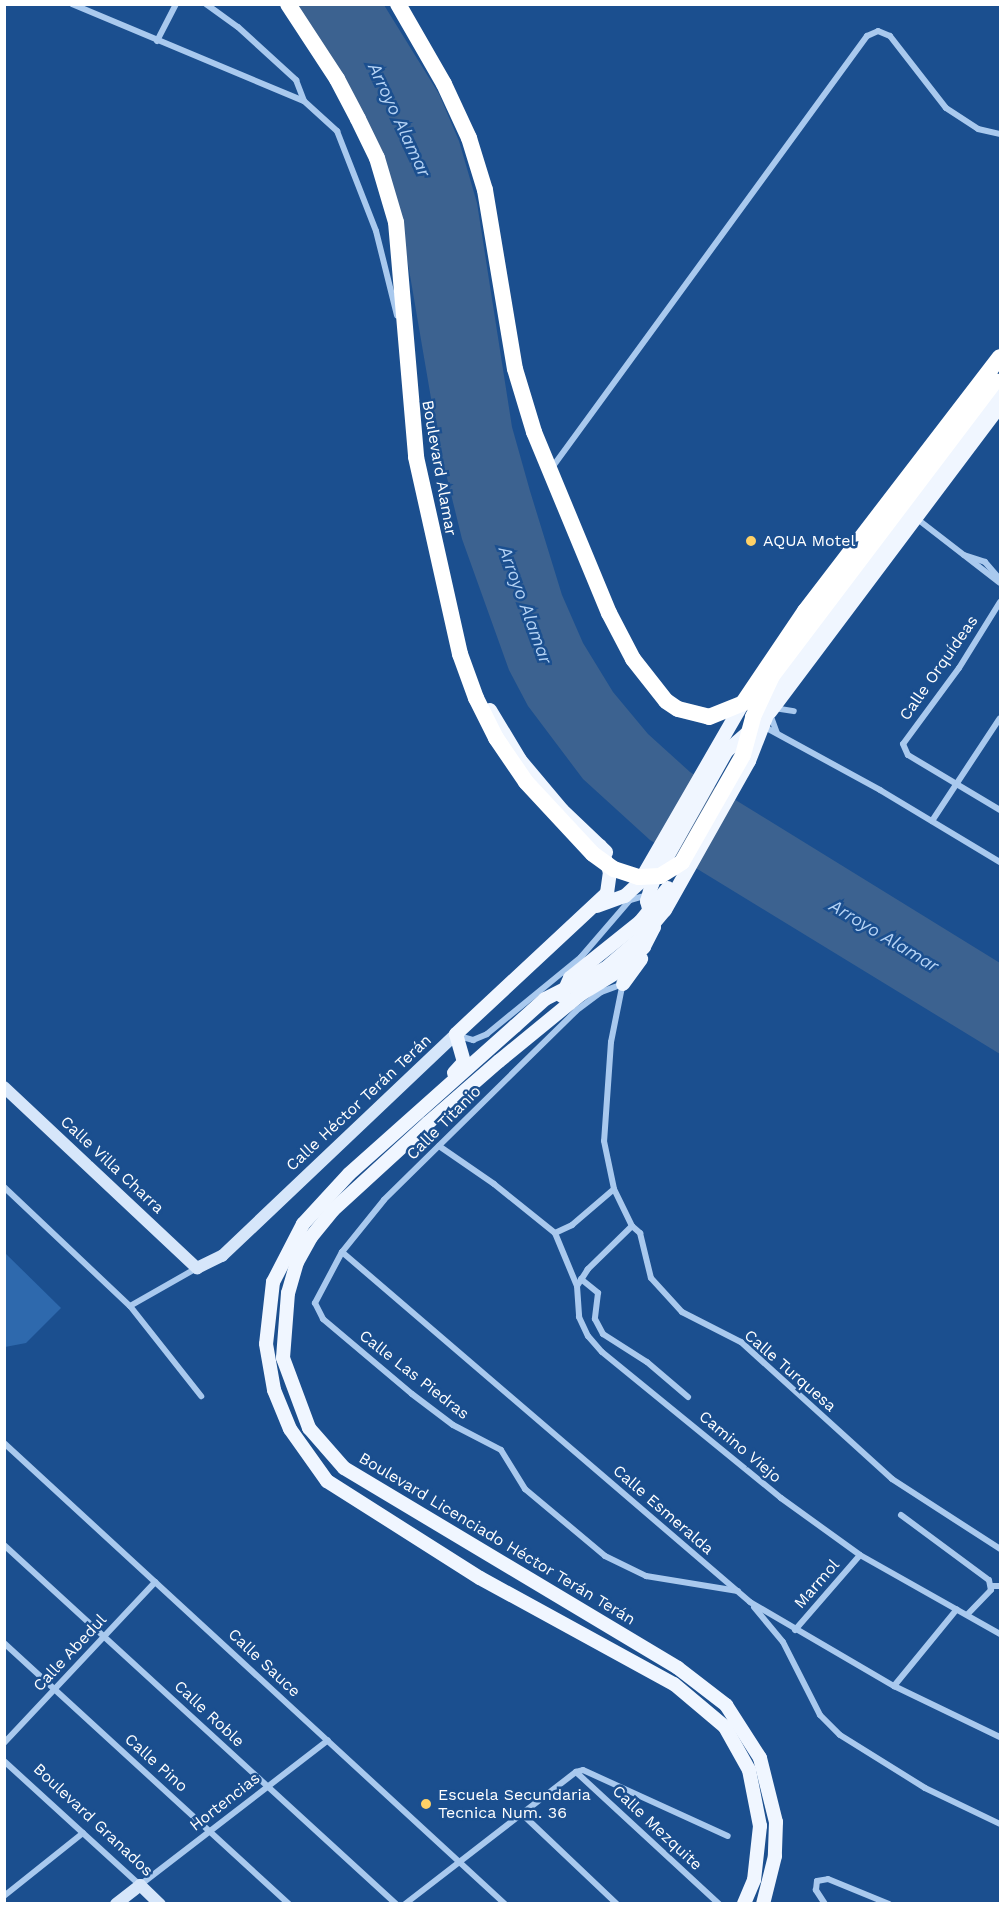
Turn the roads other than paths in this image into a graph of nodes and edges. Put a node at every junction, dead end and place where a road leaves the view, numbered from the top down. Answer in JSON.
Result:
{"nodes":[{"id":1,"x":72,"y":4,"type":"edge"},
{"id":2,"x":176,"y":4,"type":"edge"},
{"id":3,"x":206,"y":4,"type":"edge"},
{"id":4,"x":288,"y":4,"type":"edge"},
{"id":5,"x":398,"y":4,"type":"edge"},
{"id":6,"x":157,"y":40,"type":"junction"},
{"id":7,"x":304,"y":101,"type":"junction"},
{"id":8,"x":1000,"y":134,"type":"edge"},
{"id":9,"x":404,"y":338,"type":"junction"},
{"id":10,"x":1000,"y":357,"type":"edge"},
{"id":11,"x":999,"y":380,"type":"edge"},
{"id":12,"x":1000,"y":406,"type":"edge"},
{"id":13,"x":551,"y":469,"type":"junction"},
{"id":14,"x":891,"y":500,"type":"junction"},
{"id":15,"x":918,"y":520,"type":"junction"},
{"id":16,"x":1000,"y":581,"type":"edge"},
{"id":17,"x":1000,"y":602,"type":"edge"},
{"id":18,"x":743,"y":703,"type":"junction"},
{"id":19,"x":772,"y":710,"type":"junction"},
{"id":20,"x":794,"y":711,"type":"dead end"},
{"id":21,"x":1000,"y":718,"type":"edge"},
{"id":22,"x":758,"y":724,"type":"junction"},
{"id":23,"x":777,"y":733,"type":"junction"},
{"id":24,"x":711,"y":769,"type":"junction"},
{"id":25,"x":953,"y":784,"type":"junction"},
{"id":26,"x":1000,"y":810,"type":"edge"},
{"id":27,"x":932,"y":821,"type":"junction"},
{"id":28,"x":596,"y":850,"type":"junction"},
{"id":29,"x":660,"y":862,"type":"junction"},
{"id":30,"x":682,"y":862,"type":"junction"},
{"id":31,"x":1000,"y":862,"type":"edge"},
{"id":32,"x":647,"y":870,"type":"junction"},
{"id":33,"x":629,"y":893,"type":"junction"},
{"id":34,"x":648,"y":895,"type":"junction"},
{"id":35,"x":597,"y":906,"type":"junction"},
{"id":36,"x":628,"y":964,"type":"junction"},
{"id":37,"x":623,"y":984,"type":"junction"},
{"id":38,"x":565,"y":988,"type":"junction"},
{"id":39,"x":550,"y":1019,"type":"junction"},
{"id":40,"x":456,"y":1034,"type":"junction"},
{"id":41,"x":4,"y":1088,"type":"edge"},
{"id":42,"x":415,"y":1117,"type":"junction"},
{"id":43,"x":439,"y":1146,"type":"junction"},
{"id":44,"x":4,"y":1187,"type":"edge"},
{"id":45,"x":614,"y":1189,"type":"junction"},
{"id":46,"x":632,"y":1226,"type":"junction"},
{"id":47,"x":555,"y":1233,"type":"junction"},
{"id":48,"x":342,"y":1252,"type":"junction"},
{"id":49,"x":197,"y":1268,"type":"junction"},
{"id":50,"x":579,"y":1282,"type":"junction"},
{"id":51,"x":130,"y":1306,"type":"junction"},
{"id":52,"x":317,"y":1309,"type":"joint"},
{"id":53,"x":201,"y":1396,"type":"dead end"},
{"id":54,"x":688,"y":1397,"type":"dead end"},
{"id":55,"x":4,"y":1443,"type":"edge"},
{"id":56,"x":901,"y":1515,"type":"dead end"},
{"id":57,"x":4,"y":1545,"type":"edge"},
{"id":58,"x":1000,"y":1549,"type":"edge"},
{"id":59,"x":860,"y":1555,"type":"junction"},
{"id":60,"x":155,"y":1582,"type":"junction"},
{"id":61,"x":991,"y":1586,"type":"junction"},
{"id":62,"x":1000,"y":1586,"type":"edge"},
{"id":63,"x":738,"y":1592,"type":"junction"},
{"id":64,"x":750,"y":1602,"type":"junction"},
{"id":65,"x":957,"y":1609,"type":"junction"},
{"id":66,"x":968,"y":1614,"type":"junction"},
{"id":67,"x":795,"y":1630,"type":"junction"},
{"id":68,"x":1000,"y":1634,"type":"edge"},
{"id":69,"x":104,"y":1636,"type":"junction"},
{"id":70,"x":4,"y":1643,"type":"edge"},
{"id":71,"x":894,"y":1686,"type":"junction"},
{"id":72,"x":55,"y":1689,"type":"junction"},
{"id":73,"x":1000,"y":1737,"type":"edge"},
{"id":74,"x":327,"y":1740,"type":"junction"},
{"id":75,"x":4,"y":1743,"type":"edge"},
{"id":76,"x":4,"y":1761,"type":"edge"},
{"id":77,"x":576,"y":1772,"type":"junction"},
{"id":78,"x":268,"y":1786,"type":"junction"},
{"id":79,"x":522,"y":1814,"type":"junction"},
{"id":80,"x":1000,"y":1824,"type":"edge"},
{"id":81,"x":210,"y":1831,"type":"junction"},
{"id":82,"x":83,"y":1833,"type":"junction"},
{"id":83,"x":728,"y":1836,"type":"dead end"},
{"id":84,"x":460,"y":1862,"type":"junction"},
{"id":85,"x":140,"y":1885,"type":"junction"},
{"id":86,"x":4,"y":1886,"type":"edge"},
{"id":87,"x":7,"y":1894,"type":"edge"},
{"id":88,"x":116,"y":1904,"type":"edge"},
{"id":89,"x":160,"y":1904,"type":"edge"},
{"id":90,"x":289,"y":1904,"type":"edge"},
{"id":91,"x":396,"y":1904,"type":"edge"},
{"id":92,"x":405,"y":1904,"type":"edge"},
{"id":93,"x":506,"y":1904,"type":"edge"},
{"id":94,"x":617,"y":1904,"type":"edge"},
{"id":95,"x":718,"y":1904,"type":"edge"},
{"id":96,"x":744,"y":1904,"type":"edge"},
{"id":97,"x":763,"y":1904,"type":"edge"},
{"id":98,"x":825,"y":1904,"type":"edge"},
{"id":99,"x":889,"y":1904,"type":"edge"}],
"edges":[{"from":1,"to":6,"type":"street"},
{"from":2,"to":6,"type":"street"},
{"from":3,"to":7,"type":"street"},
{"from":4,"to":9,"type":"highway","name":"Boulevard Alamar"},
{"from":5,"to":13,"type":"highway"},
{"from":6,"to":7,"type":"street"},
{"from":7,"to":9,"type":"street"},
{"from":8,"to":13,"type":"street"},
{"from":9,"to":28,"type":"highway","name":"Boulevard Alamar"},
{"from":10,"to":14,"type":"highway"},
{"from":11,"to":30,"type":"highway","name":"Boulevard Licenciado Héctor Terán Terán","bridge":true},
{"from":11,"to":38,"type":"main road","name":"Boulevard Licenciado Héctor Terán Terán","bridge":true},
{"from":12,"to":15,"type":"main road"},
{"from":13,"to":18,"type":"highway"},
{"from":14,"to":15,"type":"street"},
{"from":14,"to":18,"type":"highway"},
{"from":15,"to":16,"type":"street"},
{"from":15,"to":19,"type":"main road"},
{"from":17,"to":25,"type":"street","name":"Calle Orquídeas"},
{"from":18,"to":24,"type":"main road"},
{"from":19,"to":20,"type":"street"},
{"from":19,"to":22,"type":"main road"},
{"from":19,"to":23,"type":"street"},
{"from":21,"to":25,"type":"street"},
{"from":22,"to":23,"type":"street"},
{"from":22,"to":24,"type":"main road"},
{"from":23,"to":27,"type":"street"},
{"from":24,"to":29,"type":"main road"},
{"from":25,"to":26,"type":"street"},
{"from":25,"to":27,"type":"street"},
{"from":27,"to":31,"type":"street"},
{"from":28,"to":30,"type":"highway","name":"Boulevard Alamar","bridge":true},
{"from":28,"to":32,"type":"main road"},
{"from":28,"to":35,"type":"main road","name":"Calle Héctor Terán Terán"},
{"from":29,"to":32,"type":"main road"},
{"from":29,"to":34,"type":"main road"},
{"from":30,"to":38,"type":"main road","name":"Boulevard Licenciado Héctor Terán Terán","bridge":true},
{"from":32,"to":33,"type":"main road"},
{"from":33,"to":34,"type":"main road"},
{"from":33,"to":35,"type":"main road","name":"Calle Héctor Terán Terán"},
{"from":34,"to":36,"type":"main road","name":"Boulevard Licenciado Héctor Terán Terán"},
{"from":34,"to":37,"type":"main road"},
{"from":34,"to":40,"type":"street"},
{"from":35,"to":40,"type":"main road","name":"Calle Héctor Terán Terán"},
{"from":36,"to":37,"type":"street","name":"Calle Turquesa"},
{"from":36,"to":39,"type":"main road","name":"Boulevard Licenciado Héctor Terán Terán"},
{"from":37,"to":43,"type":"street","name":"Calle Titanio"},
{"from":37,"to":45,"type":"street","name":"Calle Turquesa"},
{"from":38,"to":39,"type":"main road","name":"Boulevard Licenciado Héctor Terán Terán"},
{"from":38,"to":42,"type":"main road","name":"Boulevard Licenciado Héctor Terán Terán","bridge":true},
{"from":39,"to":97,"type":"main road","name":"Boulevard Licenciado Héctor Terán Terán"},
{"from":40,"to":42,"type":"main road"},
{"from":40,"to":49,"type":"street","name":"Calle Héctor Terán Terán"},
{"from":41,"to":49,"type":"street","name":"Calle Villa Charra"},
{"from":42,"to":96,"type":"main road","name":"Boulevard Licenciado Héctor Terán Terán"},
{"from":43,"to":47,"type":"street"},
{"from":43,"to":48,"type":"street","name":"Calle Titanio"},
{"from":44,"to":51,"type":"street"},
{"from":45,"to":46,"type":"street","name":"Calle Turquesa"},
{"from":45,"to":47,"type":"street"},
{"from":46,"to":50,"type":"street"},
{"from":46,"to":58,"type":"street","name":"Calle Turquesa"},
{"from":47,"to":50,"type":"street"},
{"from":48,"to":52,"type":"street","name":"Calle Titanio"},
{"from":48,"to":63,"type":"street","name":"Calle Esmeralda"},
{"from":49,"to":51,"type":"street","name":"Calle Héctor Terán Terán"},
{"from":50,"to":54,"type":"street"},
{"from":50,"to":59,"type":"street","name":"Camino Viejo"},
{"from":51,"to":53,"type":"street"},
{"from":52,"to":63,"type":"street","name":"Calle Las Piedras"},
{"from":55,"to":60,"type":"street","name":"Calle Sauce"},
{"from":56,"to":61,"type":"street"},
{"from":57,"to":69,"type":"street","name":"Calle Roble"},
{"from":59,"to":65,"type":"street","name":"Camino Viejo"},
{"from":59,"to":67,"type":"street","name":"Marmol"},
{"from":60,"to":69,"type":"street","name":"Calle Abedul"},
{"from":60,"to":74,"type":"street","name":"Calle Sauce"},
{"from":61,"to":62,"type":"street"},
{"from":61,"to":66,"type":"street"},
{"from":63,"to":64,"type":"street","name":"Calle Esmeralda"},
{"from":64,"to":67,"type":"street","name":"Calle Esmeralda"},
{"from":64,"to":80,"type":"street"},
{"from":65,"to":66,"type":"street","name":"Camino Viejo"},
{"from":65,"to":71,"type":"street"},
{"from":66,"to":68,"type":"street","name":"Camino Viejo"},
{"from":67,"to":71,"type":"street","name":"Calle Esmeralda"},
{"from":69,"to":72,"type":"street","name":"Calle Abedul"},
{"from":69,"to":78,"type":"street","name":"Calle Roble"},
{"from":70,"to":72,"type":"street","name":"Calle Pino"},
{"from":71,"to":73,"type":"street","name":"Calle Esmeralda"},
{"from":72,"to":75,"type":"street","name":"Calle Abedul"},
{"from":72,"to":81,"type":"street","name":"Calle Pino"},
{"from":74,"to":78,"type":"street","name":"Hortencias"},
{"from":74,"to":84,"type":"street","name":"Calle Sauce"},
{"from":76,"to":82,"type":"street","name":"Boulevard Granados"},
{"from":77,"to":79,"type":"street"},
{"from":77,"to":83,"type":"street"},
{"from":77,"to":95,"type":"street","name":"Calle Mezquite"},
{"from":78,"to":81,"type":"street","name":"Hortencias"},
{"from":78,"to":91,"type":"street","name":"Calle Roble"},
{"from":79,"to":84,"type":"street"},
{"from":79,"to":94,"type":"street"},
{"from":81,"to":85,"type":"street","name":"Hortencias"},
{"from":81,"to":90,"type":"street","name":"Calle Pino"},
{"from":82,"to":85,"type":"street","name":"Boulevard Granados"},
{"from":82,"to":87,"type":"street"},
{"from":84,"to":92,"type":"street"},
{"from":84,"to":93,"type":"street","name":"Calle Sauce"},
{"from":85,"to":88,"type":"street"},
{"from":85,"to":89,"type":"street","name":"Boulevard Granados"},
{"from":86,"to":87,"type":"street"},
{"from":98,"to":99,"type":"street"}]}
